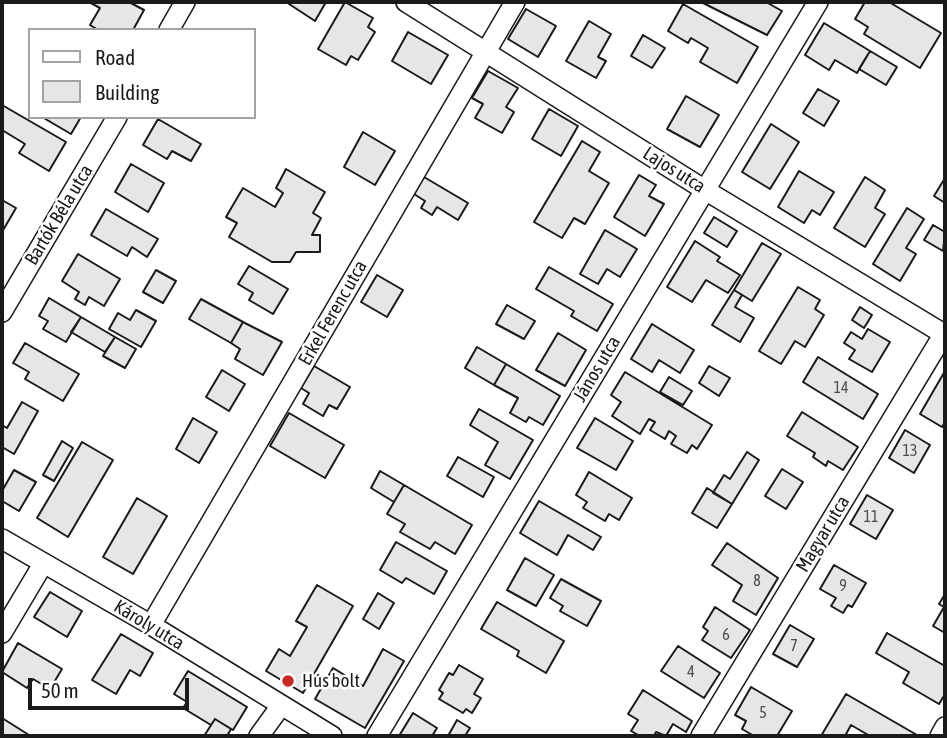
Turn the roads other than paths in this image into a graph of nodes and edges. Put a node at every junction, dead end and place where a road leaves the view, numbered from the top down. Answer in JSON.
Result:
{"nodes":[{"id":1,"x":185,"y":2,"type":"edge"},
{"id":2,"x":407,"y":2,"type":"edge"},
{"id":3,"x":515,"y":2,"type":"edge"},
{"id":4,"x":818,"y":2,"type":"edge"},
{"id":5,"x":170,"y":28,"type":"edge"},
{"id":6,"x":486,"y":51,"type":"junction"},
{"id":7,"x":116,"y":119,"type":"edge"},
{"id":8,"x":705,"y":190,"type":"junction"},
{"id":9,"x":2,"y":312,"type":"edge"},
{"id":10,"x":945,"y":333,"type":"edge"},
{"id":11,"x":2,"y":539,"type":"edge"},
{"id":12,"x":43,"y":564,"type":"junction"},
{"id":13,"x":151,"y":625,"type":"junction"},
{"id":14,"x":2,"y":633,"type":"edge"},
{"id":15,"x":280,"y":707,"type":"junction"},
{"id":16,"x":945,"y":727,"type":"edge"},
{"id":17,"x":259,"y":736,"type":"edge"},
{"id":18,"x":332,"y":736,"type":"edge"},
{"id":19,"x":377,"y":736,"type":"edge"},
{"id":20,"x":701,"y":736,"type":"edge"},
{"id":21,"x":940,"y":736,"type":"edge"}],
"edges":[{"from":1,"to":5,"type":"street"},
{"from":2,"to":6,"type":"street","name":"Lajos utca"},
{"from":3,"to":6,"type":"street","name":"Erkel Ferenc utca"},
{"from":4,"to":8,"type":"street","name":"János utca"},
{"from":6,"to":8,"type":"street","name":"Lajos utca"},
{"from":6,"to":13,"type":"street","name":"Erkel Ferenc utca"},
{"from":7,"to":9,"type":"street","name":"Bartók Béla utca"},
{"from":8,"to":10,"type":"street","name":"Lajos utca"},
{"from":8,"to":19,"type":"street","name":"János utca"},
{"from":10,"to":20,"type":"street","name":"Magyar utca"},
{"from":11,"to":12,"type":"street","name":"Károly utca"},
{"from":12,"to":13,"type":"street","name":"Károly utca"},
{"from":12,"to":14,"type":"street"},
{"from":13,"to":15,"type":"street","name":"Károly utca"},
{"from":15,"to":17,"type":"street"},
{"from":15,"to":18,"type":"street","name":"Károly utca"},
{"from":16,"to":21,"type":"street"}]}
